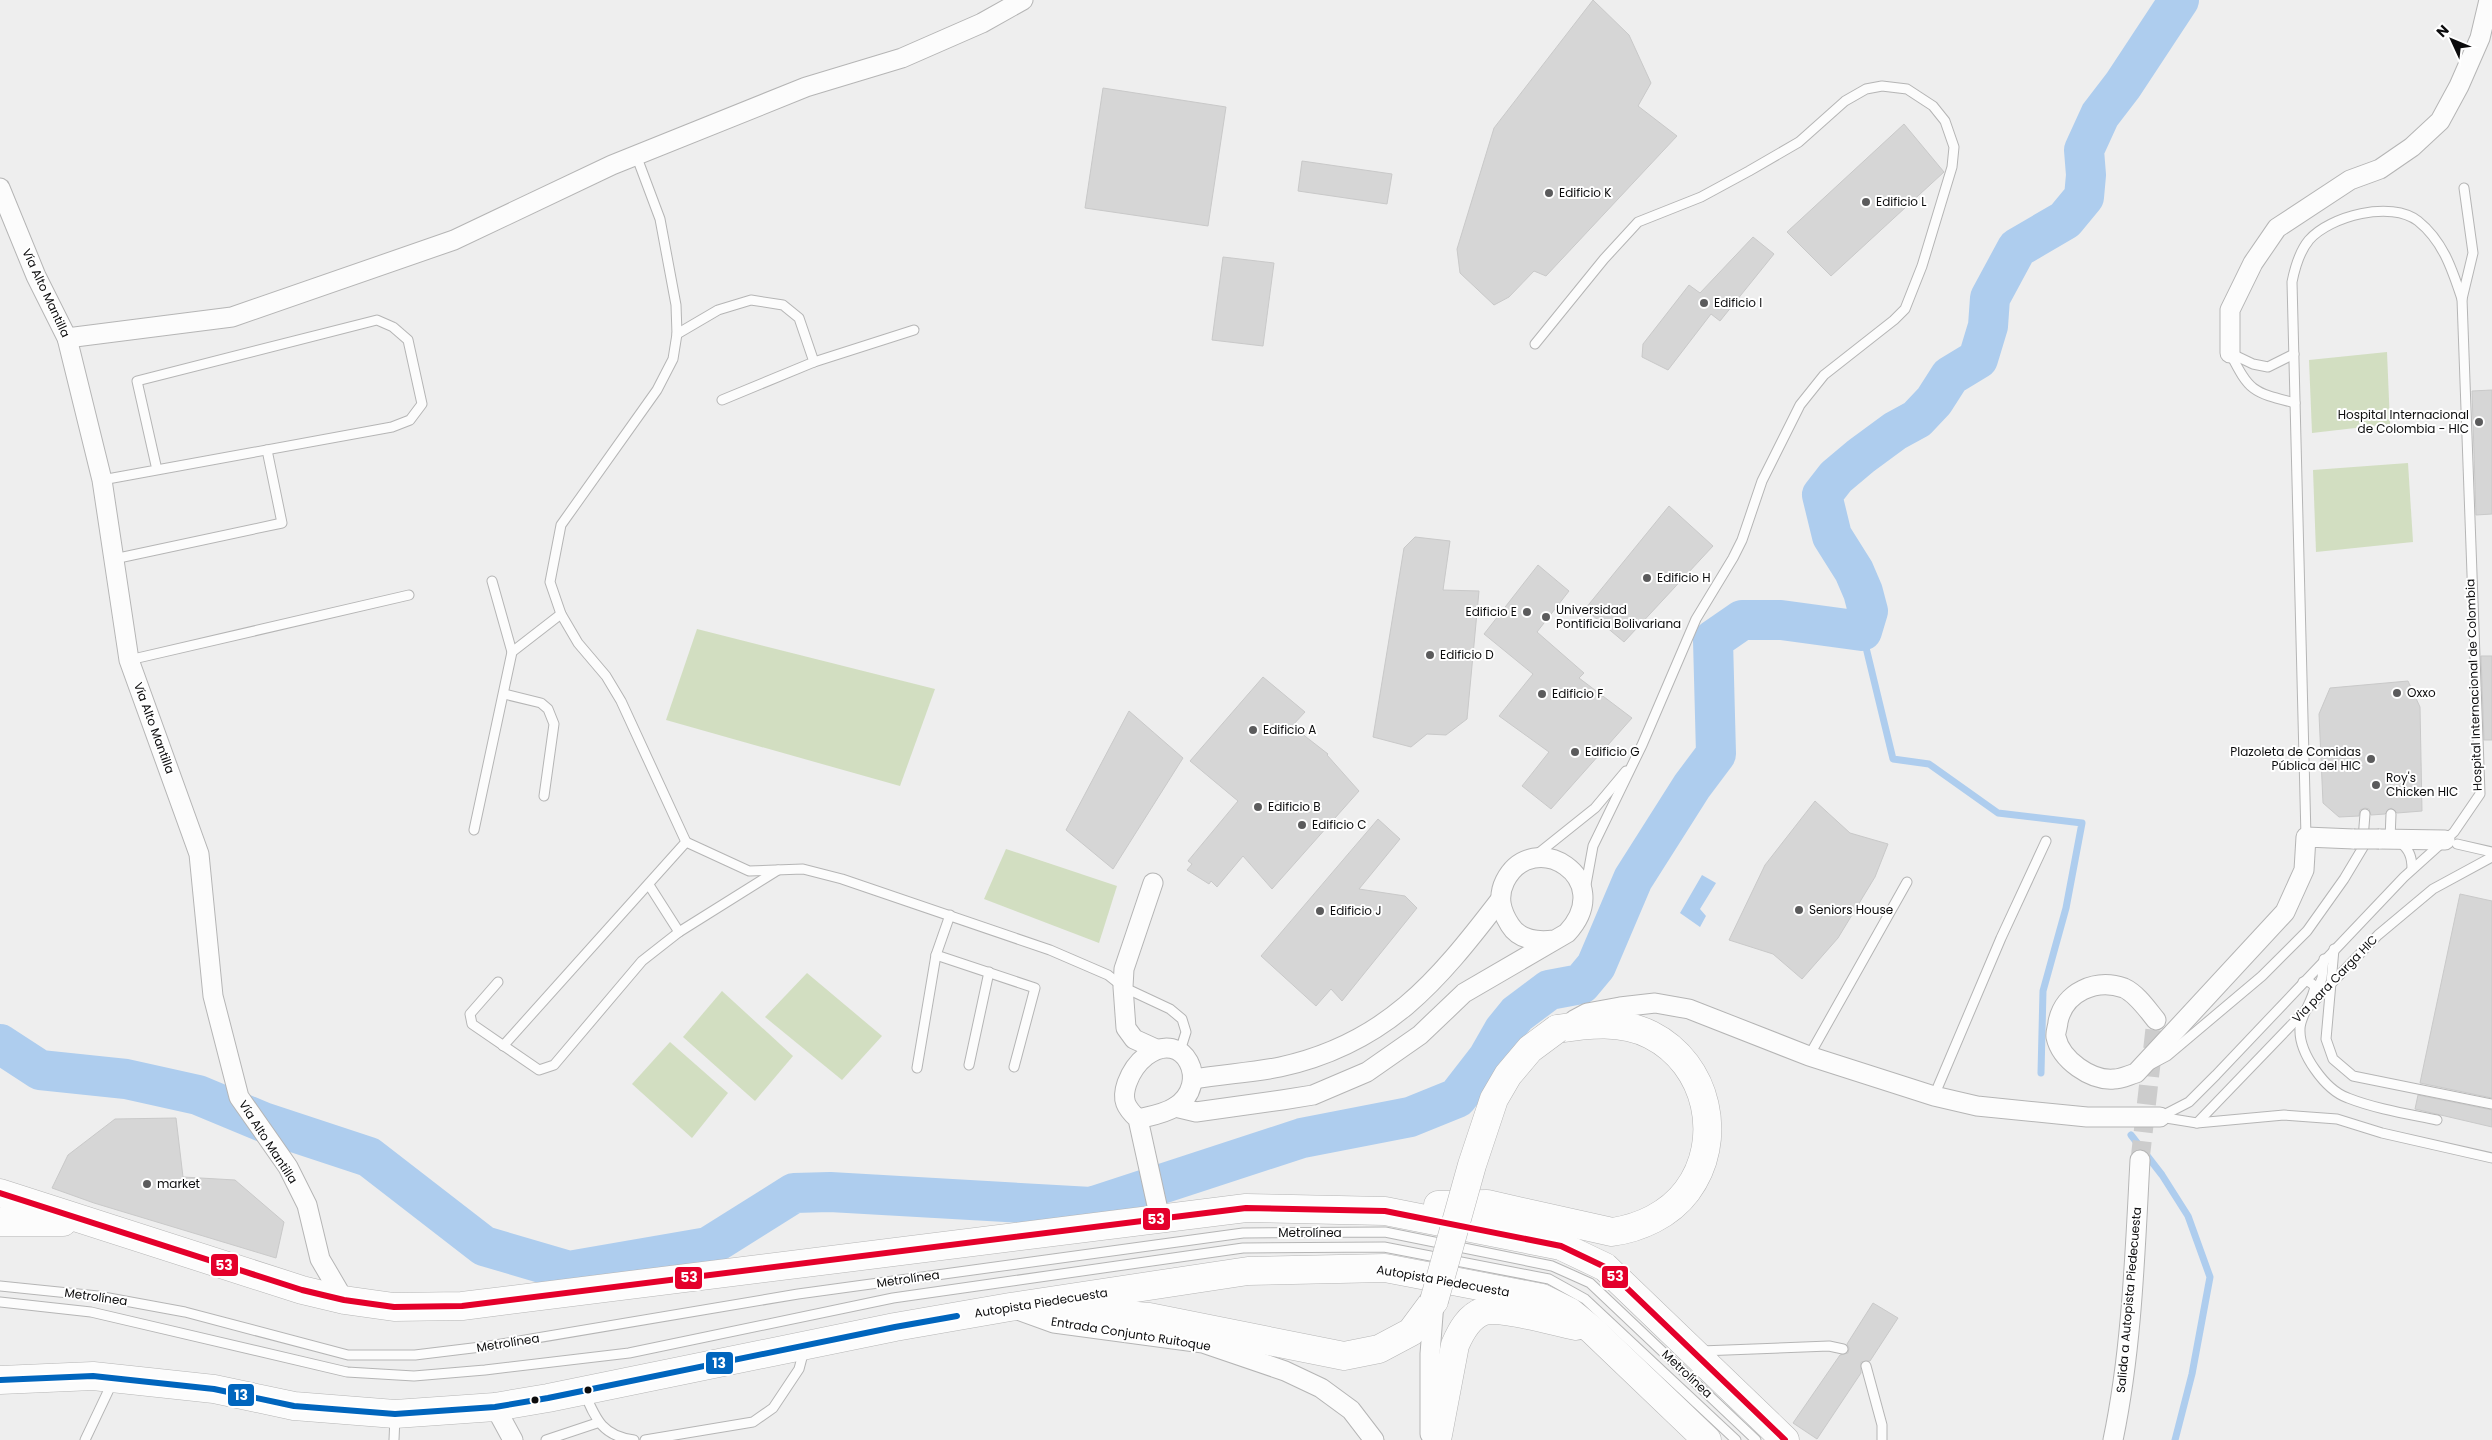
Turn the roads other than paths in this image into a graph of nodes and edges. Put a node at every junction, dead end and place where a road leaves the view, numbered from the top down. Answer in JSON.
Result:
{"nodes":[{"id":1,"x":1023,"y":0,"type":"edge"},
{"id":2,"x":2489,"y":0,"type":"edge"},
{"id":3,"x":636,"y":155,"type":"junction"},
{"id":4,"x":0,"y":188,"type":"edge"},
{"id":5,"x":2464,"y":188,"type":"dead end"},
{"id":6,"x":6,"y":221,"type":"edge"},
{"id":7,"x":2462,"y":299,"type":"junction"},
{"id":8,"x":914,"y":330,"type":"dead end"},
{"id":9,"x":677,"y":334,"type":"junction"},
{"id":10,"x":67,"y":338,"type":"junction"},
{"id":11,"x":1535,"y":344,"type":"dead end"},
{"id":12,"x":2230,"y":353,"type":"junction"},
{"id":13,"x":2294,"y":354,"type":"junction"},
{"id":14,"x":814,"y":362,"type":"junction"},
{"id":15,"x":722,"y":400,"type":"dead end"},
{"id":16,"x":2294,"y":403,"type":"junction"},
{"id":17,"x":267,"y":450,"type":"junction"},
{"id":18,"x":157,"y":470,"type":"junction"},
{"id":19,"x":102,"y":480,"type":"junction"},
{"id":20,"x":114,"y":559,"type":"junction"},
{"id":21,"x":492,"y":581,"type":"dead end"},
{"id":22,"x":409,"y":595,"type":"dead end"},
{"id":23,"x":561,"y":614,"type":"junction"},
{"id":24,"x":512,"y":652,"type":"junction"},
{"id":25,"x":129,"y":660,"type":"junction"},
{"id":26,"x":504,"y":694,"type":"junction"},
{"id":27,"x":1636,"y":757,"type":"junction"},
{"id":28,"x":544,"y":796,"type":"dead end"},
{"id":29,"x":2365,"y":814,"type":"dead end"},
{"id":30,"x":2391,"y":814,"type":"dead end"},
{"id":31,"x":474,"y":830,"type":"dead end"},
{"id":32,"x":2306,"y":837,"type":"junction"},
{"id":33,"x":2374,"y":840,"type":"junction"},
{"id":34,"x":2046,"y":841,"type":"dead end"},
{"id":35,"x":686,"y":842,"type":"junction"},
{"id":36,"x":2451,"y":842,"type":"junction"},
{"id":37,"x":2492,"y":852,"type":"edge"},
{"id":38,"x":2492,"y":857,"type":"edge"},
{"id":39,"x":1531,"y":859,"type":"junction"},
{"id":40,"x":2412,"y":869,"type":"junction"},
{"id":41,"x":778,"y":870,"type":"junction"},
{"id":42,"x":1907,"y":882,"type":"dead end"},
{"id":43,"x":1153,"y":883,"type":"dead end"},
{"id":44,"x":649,"y":885,"type":"junction"},
{"id":45,"x":1584,"y":895,"type":"junction"},
{"id":46,"x":1500,"y":900,"type":"junction"},
{"id":47,"x":950,"y":915,"type":"junction"},
{"id":48,"x":679,"y":932,"type":"junction"},
{"id":49,"x":1554,"y":940,"type":"junction"},
{"id":50,"x":2334,"y":948,"type":"junction"},
{"id":51,"x":936,"y":955,"type":"junction"},
{"id":52,"x":2324,"y":959,"type":"junction"},
{"id":53,"x":989,"y":972,"type":"junction"},
{"id":54,"x":498,"y":982,"type":"dead end"},
{"id":55,"x":2303,"y":982,"type":"junction"},
{"id":56,"x":2330,"y":984,"type":"junction"},
{"id":57,"x":1123,"y":987,"type":"junction"},
{"id":58,"x":2310,"y":1004,"type":"junction"},
{"id":59,"x":2156,"y":1020,"type":"dead end"},
{"id":60,"x":1558,"y":1029,"type":"junction"},
{"id":61,"x":503,"y":1046,"type":"junction"},
{"id":62,"x":1156,"y":1050,"type":"junction"},
{"id":63,"x":1180,"y":1051,"type":"junction"},
{"id":64,"x":1809,"y":1056,"type":"junction"},
{"id":65,"x":969,"y":1065,"type":"dead end"},
{"id":66,"x":1014,"y":1067,"type":"dead end"},
{"id":67,"x":917,"y":1068,"type":"dead end"},
{"id":68,"x":2136,"y":1073,"type":"junction"},
{"id":69,"x":1194,"y":1079,"type":"junction"},
{"id":70,"x":1934,"y":1096,"type":"junction"},
{"id":71,"x":2492,"y":1104,"type":"edge"},
{"id":72,"x":1175,"y":1107,"type":"junction"},
{"id":73,"x":2160,"y":1117,"type":"junction"},
{"id":74,"x":1138,"y":1119,"type":"junction"},
{"id":75,"x":2437,"y":1120,"type":"dead end"},
{"id":76,"x":2197,"y":1123,"type":"junction"},
{"id":77,"x":2492,"y":1158,"type":"edge"},
{"id":78,"x":2140,"y":1160,"type":"tunnel mouth"},
{"id":79,"x":0,"y":1193,"type":"edge"},
{"id":80,"x":1157,"y":1207,"type":"junction"},
{"id":81,"x":1385,"y":1210,"type":"junction"},
{"id":82,"x":0,"y":1222,"type":"edge"},
{"id":83,"x":90,"y":1222,"type":"junction"},
{"id":84,"x":320,"y":1259,"type":"junction"},
{"id":85,"x":0,"y":1286,"type":"edge"},
{"id":86,"x":302,"y":1290,"type":"junction"},
{"id":87,"x":344,"y":1300,"type":"junction"},
{"id":88,"x":1434,"y":1301,"type":"junction"},
{"id":89,"x":0,"y":1302,"type":"edge"},
{"id":90,"x":1010,"y":1307,"type":"junction"},
{"id":91,"x":1592,"y":1330,"type":"junction"},
{"id":92,"x":805,"y":1345,"type":"junction"},
{"id":93,"x":1843,"y":1350,"type":"dead end"},
{"id":94,"x":1690,"y":1351,"type":"junction"},
{"id":95,"x":0,"y":1361,"type":"edge"},
{"id":96,"x":1866,"y":1366,"type":"dead end"},
{"id":97,"x":104,"y":1377,"type":"junction"},
{"id":98,"x":0,"y":1380,"type":"edge"},
{"id":99,"x":582,"y":1390,"type":"junction"},
{"id":100,"x":496,"y":1407,"type":"junction"},
{"id":101,"x":597,"y":1422,"type":"junction"},
{"id":102,"x":395,"y":1427,"type":"edge"},
{"id":103,"x":85,"y":1440,"type":"edge"},
{"id":104,"x":513,"y":1440,"type":"edge"},
{"id":105,"x":546,"y":1440,"type":"edge"},
{"id":106,"x":634,"y":1440,"type":"edge"},
{"id":107,"x":645,"y":1440,"type":"edge"},
{"id":108,"x":1374,"y":1440,"type":"edge"},
{"id":109,"x":1431,"y":1440,"type":"edge"},
{"id":110,"x":1437,"y":1440,"type":"edge"},
{"id":111,"x":1707,"y":1440,"type":"edge"},
{"id":112,"x":1736,"y":1440,"type":"edge"},
{"id":113,"x":1756,"y":1440,"type":"edge"},
{"id":114,"x":1785,"y":1440,"type":"edge"},
{"id":115,"x":1882,"y":1440,"type":"edge"},
{"id":116,"x":2113,"y":1440,"type":"edge"}],
"edges":[{"from":1,"to":3,"type":"street"},
{"from":2,"to":12,"type":"street"},
{"from":3,"to":9,"type":"lane"},
{"from":3,"to":10,"type":"street"},
{"from":4,"to":6,"type":"street","name":"Vía Alto Mantilla"},
{"from":5,"to":7,"type":"lane","name":"Hospital Internacional de Colombia"},
{"from":6,"to":10,"type":"street","name":"Vía Alto Mantilla"},
{"from":7,"to":13,"type":"lane","name":"Hospital Internacional de Colombia"},
{"from":7,"to":36,"type":"lane","name":"Hospital Internacional de Colombia"},
{"from":8,"to":14,"type":"lane"},
{"from":9,"to":14,"type":"lane"},
{"from":9,"to":23,"type":"lane"},
{"from":10,"to":19,"type":"street","name":"Vía Alto Mantilla"},
{"from":11,"to":27,"type":"lane"},
{"from":12,"to":13,"type":"lane"},
{"from":12,"to":16,"type":"lane"},
{"from":13,"to":16,"type":"lane","name":"Hospital Internacional de Colombia"},
{"from":14,"to":15,"type":"lane"},
{"from":16,"to":32,"type":"lane","name":"Hospital Internacional de Colombia"},
{"from":17,"to":18,"type":"lane"},
{"from":17,"to":18,"type":"lane"},
{"from":17,"to":20,"type":"lane"},
{"from":18,"to":19,"type":"lane"},
{"from":19,"to":20,"type":"street","name":"Vía Alto Mantilla"},
{"from":20,"to":25,"type":"street","name":"Vía Alto Mantilla"},
{"from":21,"to":24,"type":"lane"},
{"from":22,"to":25,"type":"lane"},
{"from":23,"to":24,"type":"lane"},
{"from":23,"to":35,"type":"lane"},
{"from":24,"to":26,"type":"lane"},
{"from":25,"to":84,"type":"street","name":"Vía Alto Mantilla"},
{"from":26,"to":28,"type":"lane"},
{"from":26,"to":31,"type":"lane"},
{"from":27,"to":39,"type":"lane"},
{"from":27,"to":45,"type":"lane"},
{"from":29,"to":33,"type":"lane"},
{"from":30,"to":33,"type":"lane"},
{"from":32,"to":33,"type":"street"},
{"from":32,"to":68,"type":"street"},
{"from":33,"to":36,"type":"street"},
{"from":33,"to":40,"type":"lane"},
{"from":33,"to":68,"type":"lane"},
{"from":34,"to":70,"type":"lane"},
{"from":35,"to":41,"type":"lane"},
{"from":35,"to":44,"type":"lane"},
{"from":36,"to":37,"type":"lane"},
{"from":36,"to":40,"type":"lane","name":"Hospital Internacional de Colombia"},
{"from":38,"to":56,"type":"lane","name":"Via para Carga HIC"},
{"from":39,"to":45,"type":"street"},
{"from":39,"to":46,"type":"street"},
{"from":40,"to":50,"type":"lane","name":"Hospital Internacional de Colombia"},
{"from":41,"to":47,"type":"lane"},
{"from":41,"to":48,"type":"lane"},
{"from":42,"to":64,"type":"lane"},
{"from":43,"to":57,"type":"street"},
{"from":44,"to":48,"type":"lane"},
{"from":44,"to":61,"type":"lane"},
{"from":45,"to":49,"type":"street"},
{"from":46,"to":49,"type":"street"},
{"from":46,"to":69,"type":"street"},
{"from":47,"to":51,"type":"lane"},
{"from":47,"to":57,"type":"lane"},
{"from":48,"to":61,"type":"lane"},
{"from":49,"to":72,"type":"street"},
{"from":50,"to":52,"type":"lane","name":"Hospital Internacional de Colombia"},
{"from":50,"to":56,"type":"lane"},
{"from":51,"to":53,"type":"lane"},
{"from":51,"to":67,"type":"lane"},
{"from":52,"to":55,"type":"lane","name":"Hospital Internacional de Colombia"},
{"from":52,"to":58,"type":"lane"},
{"from":53,"to":65,"type":"lane"},
{"from":53,"to":66,"type":"lane"},
{"from":54,"to":61,"type":"lane"},
{"from":55,"to":58,"type":"lane"},
{"from":55,"to":73,"type":"lane","name":"Hospital Internacional de Colombia"},
{"from":56,"to":58,"type":"lane","name":"Via para Carga HIC"},
{"from":56,"to":71,"type":"lane"},
{"from":57,"to":62,"type":"street"},
{"from":57,"to":63,"type":"lane"},
{"from":58,"to":75,"type":"lane"},
{"from":58,"to":76,"type":"lane","name":"Via para Carga HIC"},
{"from":59,"to":68,"type":"street"},
{"from":60,"to":64,"type":"street"},
{"from":60,"to":81,"type":"highway"},
{"from":60,"to":88,"type":"highway","bridge":true},
{"from":62,"to":63,"type":"street"},
{"from":62,"to":74,"type":"street"},
{"from":63,"to":69,"type":"street"},
{"from":64,"to":70,"type":"street"},
{"from":69,"to":72,"type":"street"},
{"from":70,"to":73,"type":"street"},
{"from":72,"to":74,"type":"street"},
{"from":73,"to":76,"type":"lane"},
{"from":74,"to":80,"type":"street"},
{"from":76,"to":77,"type":"lane"},
{"from":78,"to":116,"type":"street","name":"Salida a Autopista Piedecuesta"},
{"from":79,"to":83,"type":"highway"},
{"from":80,"to":81,"type":"highway"},
{"from":80,"to":87,"type":"highway"},
{"from":81,"to":94,"type":"highway"},
{"from":82,"to":83,"type":"highway"},
{"from":83,"to":86,"type":"highway"},
{"from":84,"to":86,"type":"street"},
{"from":84,"to":87,"type":"street","name":"Vía Alto Mantilla"},
{"from":85,"to":113,"type":"lane","name":"Metrolínea"},
{"from":86,"to":87,"type":"highway"},
{"from":88,"to":90,"type":"highway"},
{"from":88,"to":109,"type":"street"},
{"from":89,"to":112,"type":"lane","name":"Metrolínea"},
{"from":90,"to":91,"type":"highway","name":"Autopista Piedecuesta"},
{"from":90,"to":92,"type":"highway","name":"Autopista Piedecuesta"},
{"from":90,"to":108,"type":"street","name":"Entrada Conjunto Ruitoque"},
{"from":91,"to":110,"type":"highway"},
{"from":91,"to":111,"type":"highway","name":"Autopista Piedecuesta"},
{"from":92,"to":99,"type":"highway","name":"Autopista Piedecuesta"},
{"from":92,"to":107,"type":"lane"},
{"from":93,"to":94,"type":"lane"},
{"from":94,"to":114,"type":"highway"},
{"from":95,"to":97,"type":"highway"},
{"from":96,"to":115,"type":"lane"},
{"from":97,"to":98,"type":"highway","name":"Autopista Piedecuesta"},
{"from":97,"to":102,"type":"highway","name":"Autopista Piedecuesta"},
{"from":97,"to":103,"type":"lane"},
{"from":99,"to":100,"type":"highway","name":"Autopista Piedecuesta"},
{"from":99,"to":101,"type":"lane"},
{"from":100,"to":102,"type":"highway","name":"Autopista Piedecuesta"},
{"from":100,"to":104,"type":"street"},
{"from":101,"to":105,"type":"lane"},
{"from":101,"to":106,"type":"lane"}]}
